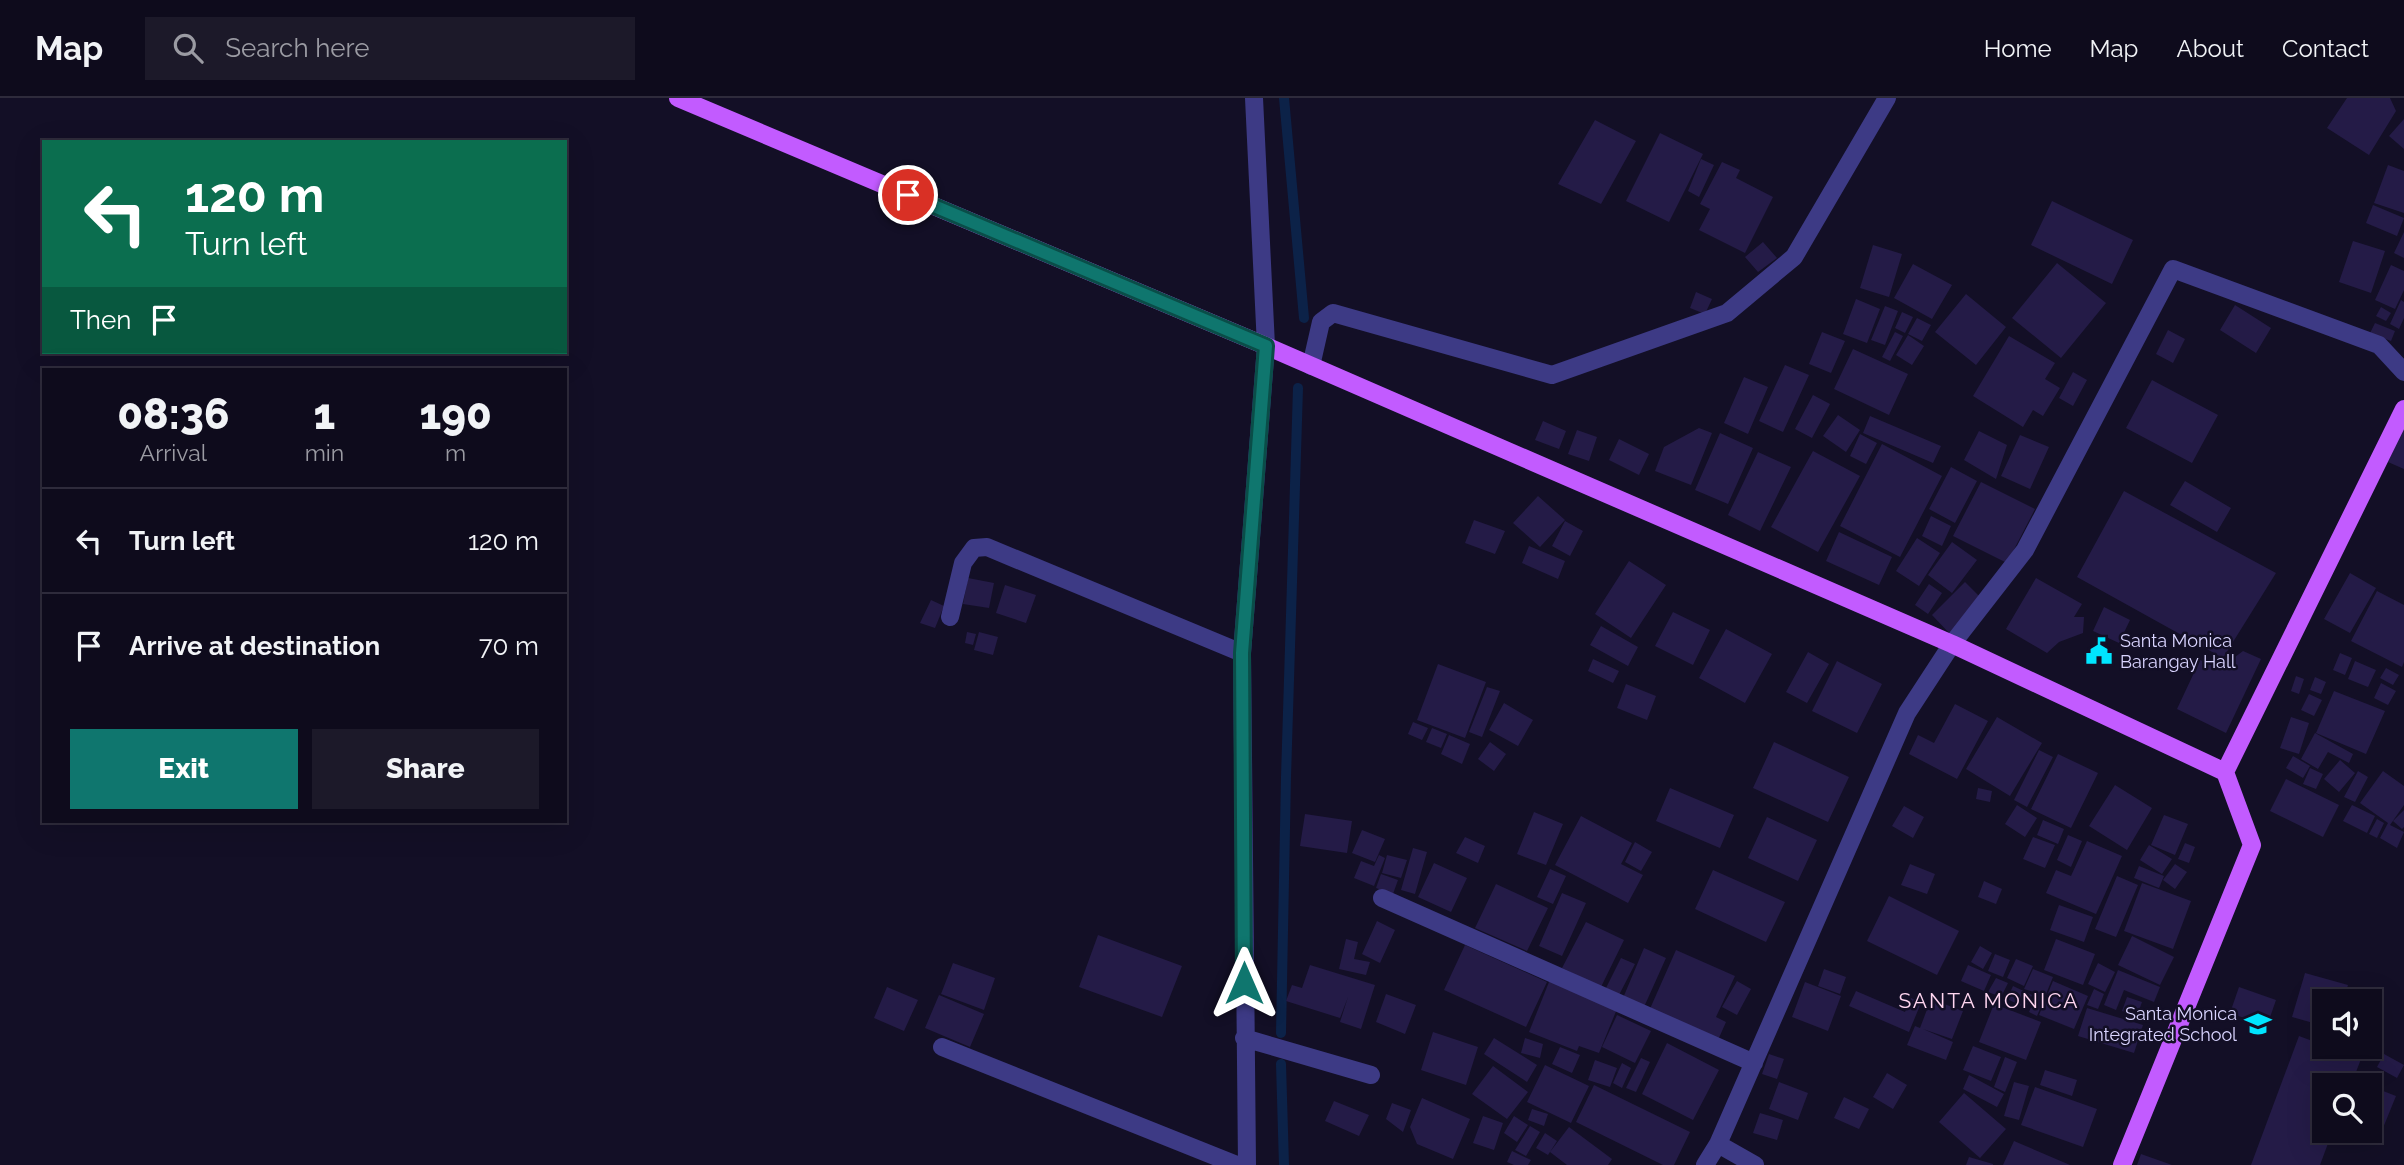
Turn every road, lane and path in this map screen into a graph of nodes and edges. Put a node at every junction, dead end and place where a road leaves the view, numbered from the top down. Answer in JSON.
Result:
{"nodes":[{"id":1,"x":678,"y":98,"type":"edge"},
{"id":2,"x":1254,"y":98,"type":"edge"},
{"id":3,"x":1887,"y":98,"type":"edge"},
{"id":4,"x":1266,"y":346,"type":"junction"},
{"id":5,"x":1311,"y":366,"type":"junction"},
{"id":6,"x":2404,"y":372,"type":"edge"},
{"id":7,"x":2404,"y":409,"type":"edge"},
{"id":8,"x":950,"y":617,"type":"dead end"},
{"id":9,"x":1952,"y":644,"type":"junction"},
{"id":10,"x":1242,"y":653,"type":"junction"},
{"id":11,"x":2225,"y":772,"type":"junction"},
{"id":12,"x":1382,"y":898,"type":"dead end"},
{"id":13,"x":1244,"y":1038,"type":"junction"},
{"id":14,"x":942,"y":1047,"type":"dead end"},
{"id":15,"x":1754,"y":1063,"type":"junction"},
{"id":16,"x":1371,"y":1075,"type":"dead end"},
{"id":17,"x":1718,"y":1144,"type":"junction"},
{"id":18,"x":1237,"y":1165,"type":"edge"},
{"id":19,"x":1247,"y":1165,"type":"edge"},
{"id":20,"x":1705,"y":1165,"type":"edge"},
{"id":21,"x":1755,"y":1165,"type":"edge"},
{"id":22,"x":2122,"y":1165,"type":"edge"}],
"edges":[{"from":1,"to":4,"type":"main road"},
{"from":2,"to":4,"type":"street"},
{"from":3,"to":5,"type":"street"},
{"from":4,"to":5,"type":"main road"},
{"from":4,"to":10,"type":"street"},
{"from":5,"to":9,"type":"main road"},
{"from":6,"to":9,"type":"street"},
{"from":7,"to":11,"type":"main road"},
{"from":8,"to":10,"type":"street"},
{"from":9,"to":11,"type":"main road"},
{"from":9,"to":15,"type":"street"},
{"from":10,"to":13,"type":"street"},
{"from":11,"to":22,"type":"main road"},
{"from":12,"to":15,"type":"street"},
{"from":13,"to":16,"type":"street"},
{"from":13,"to":19,"type":"street"},
{"from":14,"to":18,"type":"street"},
{"from":15,"to":17,"type":"street"},
{"from":17,"to":20,"type":"street"},
{"from":17,"to":21,"type":"street"}]}
